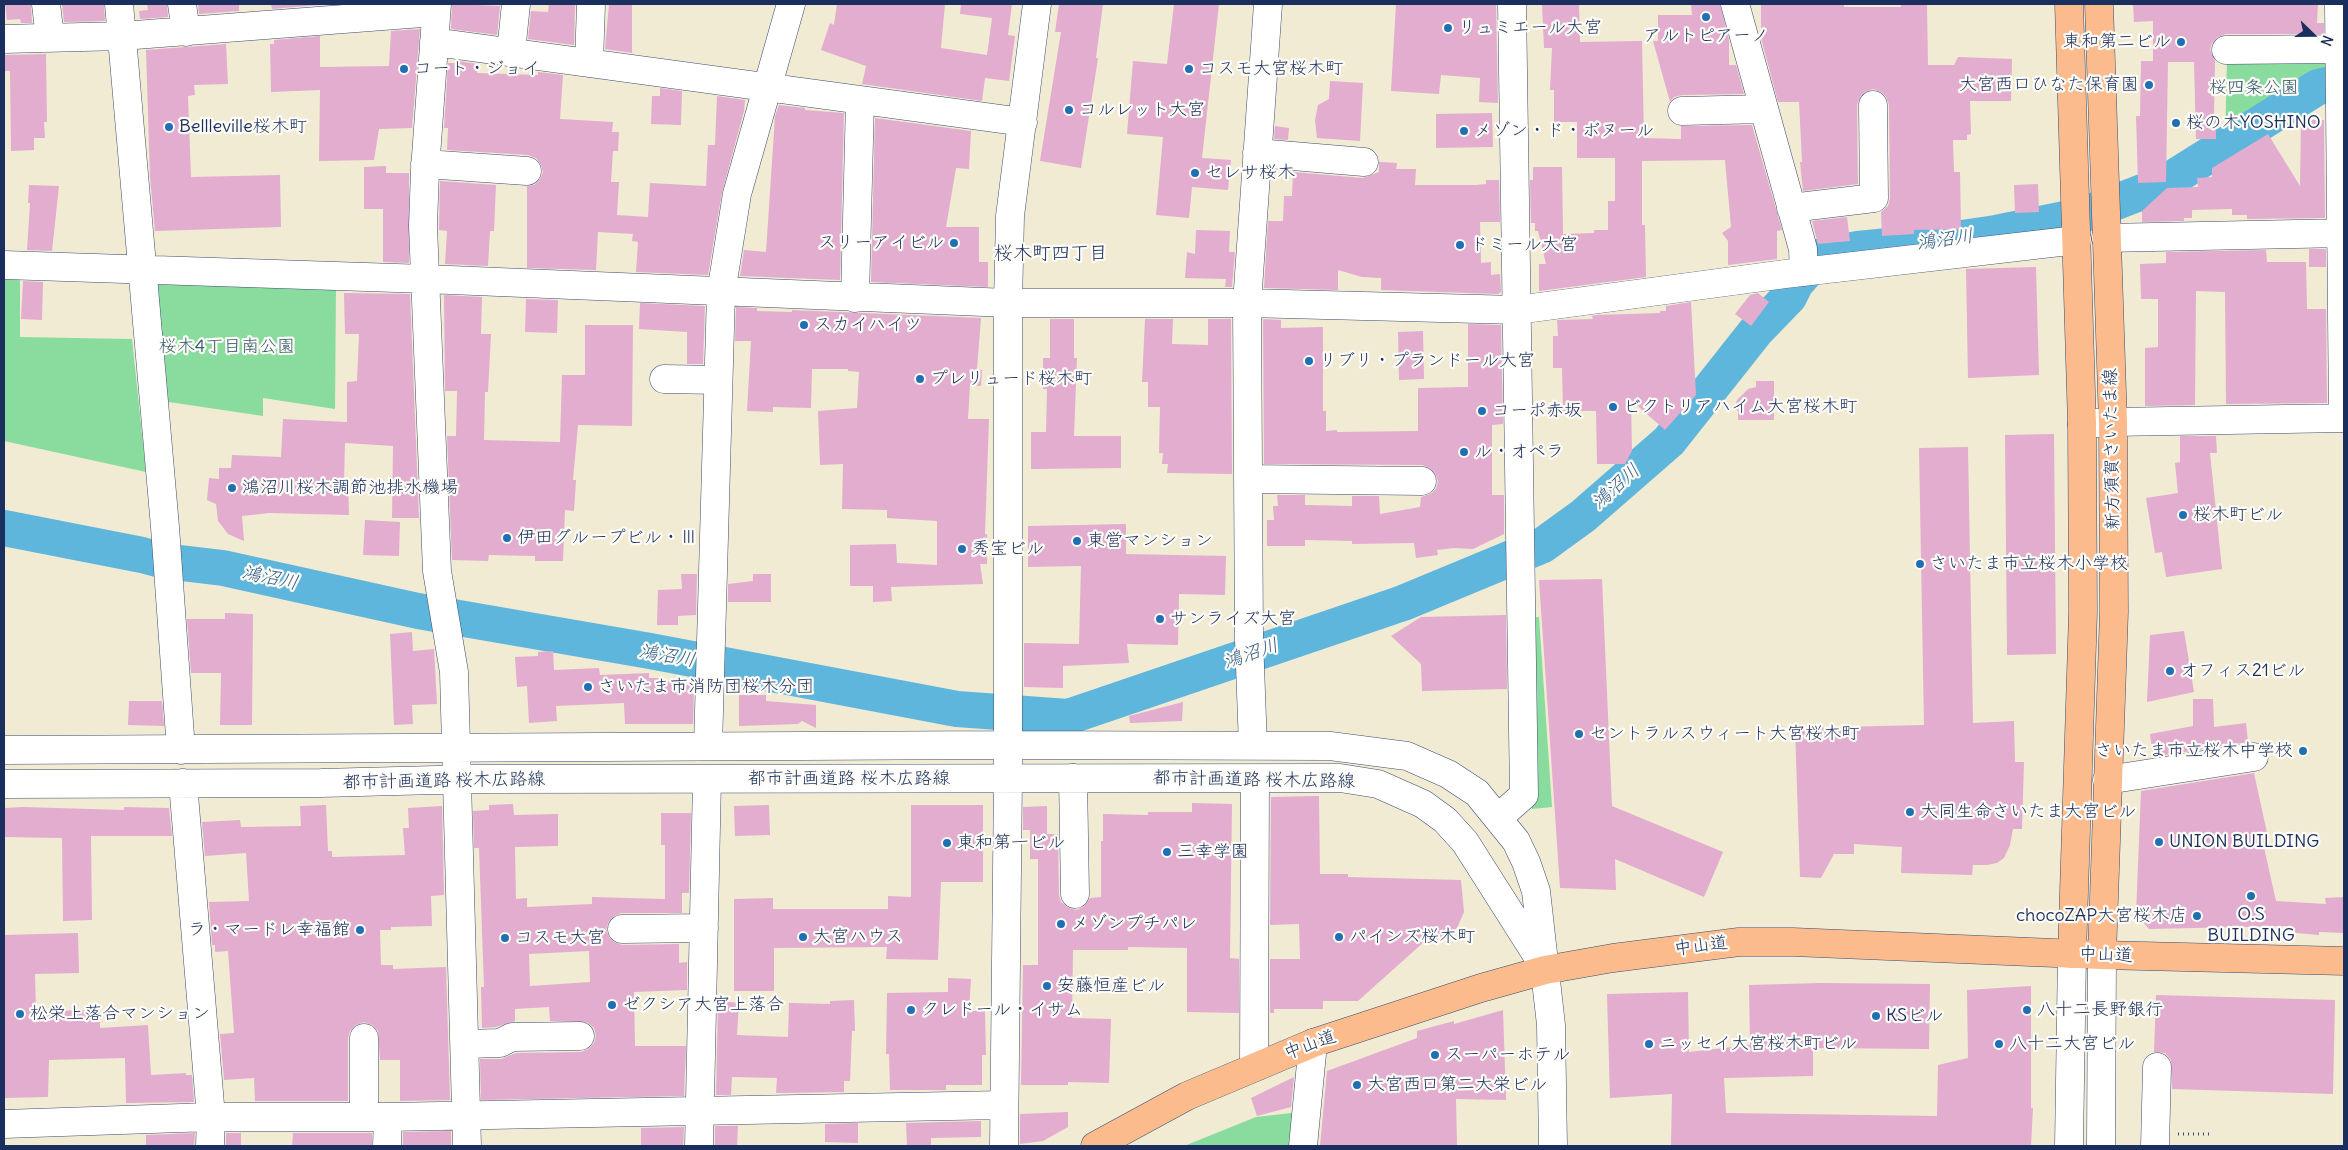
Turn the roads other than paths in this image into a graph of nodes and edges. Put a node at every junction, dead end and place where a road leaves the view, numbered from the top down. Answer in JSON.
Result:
{"nodes":[{"id":1,"x":46,"y":4,"type":"edge"},
{"id":2,"x":119,"y":4,"type":"edge"},
{"id":3,"x":182,"y":4,"type":"edge"},
{"id":4,"x":516,"y":4,"type":"edge"},
{"id":5,"x":591,"y":4,"type":"edge"},
{"id":6,"x":791,"y":4,"type":"edge"},
{"id":7,"x":1037,"y":4,"type":"edge"},
{"id":8,"x":1268,"y":4,"type":"edge"},
{"id":9,"x":1512,"y":4,"type":"edge"},
{"id":10,"x":1735,"y":4,"type":"edge"},
{"id":11,"x":2069,"y":4,"type":"edge"},
{"id":12,"x":2099,"y":4,"type":"edge"},
{"id":13,"x":436,"y":8,"type":"edge"},
{"id":14,"x":370,"y":10,"type":"edge"},
{"id":15,"x":310,"y":13,"type":"edge"},
{"id":16,"x":186,"y":32,"type":"junction"},
{"id":17,"x":2340,"y":33,"type":"edge"},
{"id":18,"x":122,"y":36,"type":"junction"},
{"id":19,"x":50,"y":38,"type":"junction"},
{"id":20,"x":4,"y":39,"type":"edge"},
{"id":21,"x":434,"y":42,"type":"junction"},
{"id":22,"x":2226,"y":50,"type":"dead end"},
{"id":23,"x":511,"y":52,"type":"junction"},
{"id":24,"x":589,"y":64,"type":"junction"},
{"id":25,"x":765,"y":88,"type":"junction"},
{"id":26,"x":860,"y":100,"type":"junction"},
{"id":27,"x":1873,"y":105,"type":"dead end"},
{"id":28,"x":1764,"y":109,"type":"junction"},
{"id":29,"x":1682,"y":111,"type":"dead end"},
{"id":30,"x":1023,"y":122,"type":"junction"},
{"id":31,"x":1257,"y":153,"type":"junction"},
{"id":32,"x":1364,"y":162,"type":"dead end"},
{"id":33,"x":425,"y":164,"type":"junction"},
{"id":34,"x":527,"y":171,"type":"dead end"},
{"id":35,"x":1791,"y":208,"type":"junction"},
{"id":36,"x":2106,"y":233,"type":"junction"},
{"id":37,"x":2343,"y":233,"type":"edge"},
{"id":38,"x":2077,"y":236,"type":"junction"},
{"id":39,"x":4,"y":265,"type":"edge"},
{"id":40,"x":1804,"y":266,"type":"junction"},
{"id":41,"x":144,"y":269,"type":"junction"},
{"id":42,"x":426,"y":279,"type":"junction"},
{"id":43,"x":721,"y":293,"type":"junction"},
{"id":44,"x":854,"y":298,"type":"junction"},
{"id":45,"x":1008,"y":303,"type":"junction"},
{"id":46,"x":1247,"y":303,"type":"junction"},
{"id":47,"x":1517,"y":310,"type":"junction"},
{"id":48,"x":664,"y":379,"type":"dead end"},
{"id":49,"x":718,"y":380,"type":"junction"},
{"id":50,"x":2343,"y":418,"type":"edge"},
{"id":51,"x":2113,"y":422,"type":"junction"},
{"id":52,"x":2082,"y":424,"type":"junction"},
{"id":53,"x":1248,"y":479,"type":"junction"},
{"id":54,"x":1422,"y":481,"type":"dead end"},
{"id":55,"x":1007,"y":723,"type":"junction"},
{"id":56,"x":708,"y":746,"type":"junction"},
{"id":57,"x":1253,"y":746,"type":"junction"},
{"id":58,"x":456,"y":747,"type":"junction"},
{"id":59,"x":4,"y":750,"type":"edge"},
{"id":60,"x":180,"y":750,"type":"junction"},
{"id":61,"x":2254,"y":757,"type":"dead end"},
{"id":62,"x":1008,"y":778,"type":"junction"},
{"id":63,"x":1073,"y":778,"type":"junction"},
{"id":64,"x":1255,"y":778,"type":"junction"},
{"id":65,"x":457,"y":780,"type":"junction"},
{"id":66,"x":707,"y":780,"type":"junction"},
{"id":67,"x":2107,"y":780,"type":"junction"},
{"id":68,"x":183,"y":783,"type":"junction"},
{"id":69,"x":4,"y":784,"type":"edge"},
{"id":70,"x":1499,"y":817,"type":"junction"},
{"id":71,"x":1075,"y":894,"type":"dead end"},
{"id":72,"x":704,"y":928,"type":"junction"},
{"id":73,"x":622,"y":929,"type":"dead end"},
{"id":74,"x":2072,"y":954,"type":"junction"},
{"id":75,"x":2102,"y":955,"type":"junction"},
{"id":76,"x":2344,"y":961,"type":"edge"},
{"id":77,"x":1545,"y":970,"type":"junction"},
{"id":78,"x":580,"y":1036,"type":"dead end"},
{"id":79,"x":364,"y":1038,"type":"dead end"},
{"id":80,"x":1313,"y":1043,"type":"junction"},
{"id":81,"x":466,"y":1044,"type":"junction"},
{"id":82,"x":1254,"y":1067,"type":"junction"},
{"id":83,"x":2157,"y":1067,"type":"dead end"},
{"id":84,"x":1004,"y":1105,"type":"junction"},
{"id":85,"x":700,"y":1110,"type":"junction"},
{"id":86,"x":468,"y":1115,"type":"junction"},
{"id":87,"x":376,"y":1117,"type":"junction"},
{"id":88,"x":211,"y":1118,"type":"junction"},
{"id":89,"x":4,"y":1124,"type":"edge"},
{"id":90,"x":2155,"y":1140,"type":"edge"},
{"id":91,"x":210,"y":1146,"type":"edge"},
{"id":92,"x":387,"y":1146,"type":"edge"},
{"id":93,"x":467,"y":1146,"type":"edge"},
{"id":94,"x":699,"y":1146,"type":"edge"},
{"id":95,"x":1004,"y":1146,"type":"edge"},
{"id":96,"x":1095,"y":1146,"type":"edge"},
{"id":97,"x":1303,"y":1146,"type":"edge"},
{"id":98,"x":1554,"y":1146,"type":"edge"},
{"id":99,"x":2069,"y":1146,"type":"edge"},
{"id":100,"x":2101,"y":1146,"type":"edge"}],
"edges":[{"from":1,"to":19,"type":"street"},
{"from":2,"to":18,"type":"street"},
{"from":3,"to":16,"type":"street"},
{"from":4,"to":23,"type":"street"},
{"from":5,"to":24,"type":"street"},
{"from":6,"to":25,"type":"street"},
{"from":7,"to":30,"type":"street"},
{"from":8,"to":31,"type":"street"},
{"from":9,"to":47,"type":"street"},
{"from":10,"to":28,"type":"street"},
{"from":11,"to":38,"type":"main road","name":"新方須賀さいたま線"},
{"from":12,"to":36,"type":"main road","name":"新方須賀さいたま線"},
{"from":13,"to":14,"type":"street"},
{"from":13,"to":21,"type":"street"},
{"from":14,"to":15,"type":"street"},
{"from":15,"to":16,"type":"street"},
{"from":16,"to":18,"type":"street"},
{"from":17,"to":22,"type":"street"},
{"from":17,"to":37,"type":"street"},
{"from":18,"to":19,"type":"street"},
{"from":18,"to":41,"type":"street"},
{"from":19,"to":20,"type":"street"},
{"from":21,"to":23,"type":"street"},
{"from":21,"to":33,"type":"street"},
{"from":23,"to":24,"type":"street"},
{"from":24,"to":25,"type":"street"},
{"from":25,"to":26,"type":"street"},
{"from":25,"to":43,"type":"street"},
{"from":26,"to":30,"type":"street"},
{"from":26,"to":44,"type":"street"},
{"from":27,"to":35,"type":"street"},
{"from":28,"to":29,"type":"street"},
{"from":28,"to":35,"type":"street"},
{"from":30,"to":45,"type":"street"},
{"from":31,"to":32,"type":"street"},
{"from":31,"to":46,"type":"street"},
{"from":33,"to":34,"type":"street"},
{"from":33,"to":42,"type":"street"},
{"from":35,"to":40,"type":"street"},
{"from":36,"to":37,"type":"street"},
{"from":36,"to":51,"type":"main road","name":"新方須賀さいたま線"},
{"from":37,"to":50,"type":"street"},
{"from":38,"to":40,"type":"street"},
{"from":38,"to":52,"type":"main road","name":"新方須賀さいたま線"},
{"from":39,"to":41,"type":"street"},
{"from":40,"to":47,"type":"street"},
{"from":41,"to":42,"type":"street"},
{"from":41,"to":60,"type":"street"},
{"from":42,"to":43,"type":"street"},
{"from":42,"to":58,"type":"street"},
{"from":43,"to":44,"type":"street"},
{"from":43,"to":49,"type":"street"},
{"from":44,"to":45,"type":"street"},
{"from":45,"to":46,"type":"street"},
{"from":45,"to":55,"type":"street"},
{"from":46,"to":47,"type":"street"},
{"from":46,"to":53,"type":"street"},
{"from":47,"to":70,"type":"street"},
{"from":48,"to":49,"type":"street"},
{"from":49,"to":56,"type":"street"},
{"from":50,"to":51,"type":"street"},
{"from":51,"to":52,"type":"street"},
{"from":51,"to":67,"type":"main road","name":"新方須賀さいたま線"},
{"from":52,"to":74,"type":"main road","name":"新方須賀さいたま線"},
{"from":53,"to":54,"type":"street"},
{"from":53,"to":57,"type":"street"},
{"from":55,"to":56,"type":"street","name":"都市計画道路 桜木広路線"},
{"from":55,"to":57,"type":"street","name":"都市計画道路 桜木広路線"},
{"from":55,"to":62,"type":"street"},
{"from":56,"to":58,"type":"street","name":"都市計画道路 桜木広路線"},
{"from":57,"to":70,"type":"street","name":"都市計画道路 桜木広路線"},
{"from":58,"to":60,"type":"street","name":"都市計画道路 桜木広路線"},
{"from":58,"to":65,"type":"street"},
{"from":59,"to":60,"type":"street","name":"都市計画道路 桜木広路線"},
{"from":61,"to":67,"type":"street"},
{"from":62,"to":63,"type":"street","name":"都市計画道路 桜木広路線"},
{"from":62,"to":66,"type":"street","name":"都市計画道路 桜木広路線"},
{"from":62,"to":84,"type":"street"},
{"from":63,"to":64,"type":"street","name":"都市計画道路 桜木広路線"},
{"from":63,"to":71,"type":"street"},
{"from":64,"to":77,"type":"street","name":"都市計画道路 桜木広路線"},
{"from":64,"to":82,"type":"street"},
{"from":65,"to":66,"type":"street","name":"都市計画道路 桜木広路線"},
{"from":65,"to":68,"type":"street","name":"都市計画道路 桜木広路線"},
{"from":65,"to":81,"type":"street"},
{"from":66,"to":72,"type":"street"},
{"from":67,"to":75,"type":"main road","name":"新方須賀さいたま線"},
{"from":68,"to":69,"type":"street","name":"都市計画道路 桜木広路線"},
{"from":68,"to":88,"type":"street"},
{"from":70,"to":77,"type":"street","name":"都市計画道路 桜木広路線"},
{"from":72,"to":73,"type":"street"},
{"from":72,"to":85,"type":"street"},
{"from":74,"to":75,"type":"main road","name":"中山道"},
{"from":74,"to":77,"type":"main road","name":"中山道"},
{"from":74,"to":99,"type":"street"},
{"from":75,"to":76,"type":"main road","name":"中山道"},
{"from":75,"to":100,"type":"street"},
{"from":77,"to":80,"type":"main road","name":"中山道"},
{"from":77,"to":98,"type":"street"},
{"from":78,"to":81,"type":"street"},
{"from":79,"to":87,"type":"street"},
{"from":80,"to":82,"type":"main road","name":"中山道"},
{"from":80,"to":97,"type":"street"},
{"from":81,"to":86,"type":"street"},
{"from":82,"to":96,"type":"main road","name":"中山道"},
{"from":83,"to":90,"type":"street"},
{"from":84,"to":85,"type":"street"},
{"from":84,"to":95,"type":"street"},
{"from":85,"to":86,"type":"street"},
{"from":85,"to":94,"type":"street"},
{"from":86,"to":87,"type":"street"},
{"from":86,"to":93,"type":"street"},
{"from":87,"to":88,"type":"street"},
{"from":87,"to":92,"type":"street"},
{"from":88,"to":89,"type":"street"},
{"from":88,"to":91,"type":"street"}]}
